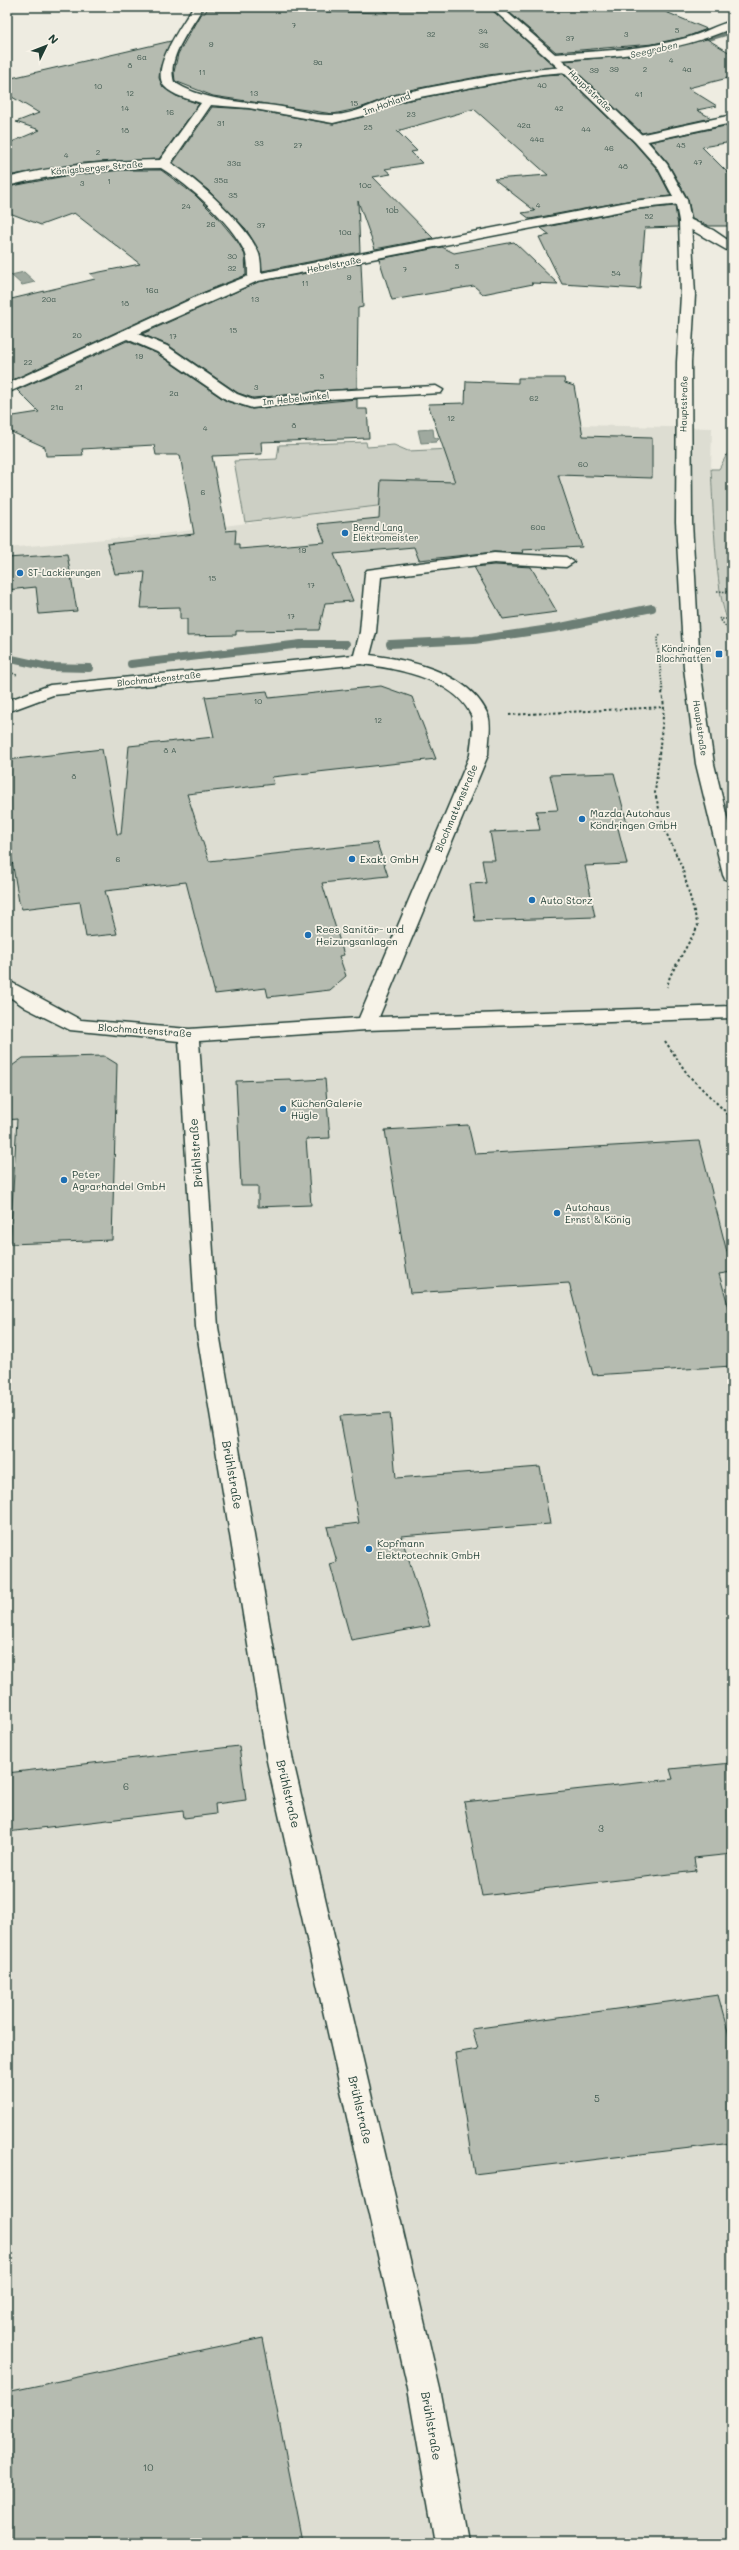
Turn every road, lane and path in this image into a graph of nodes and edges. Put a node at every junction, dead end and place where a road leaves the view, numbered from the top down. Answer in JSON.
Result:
{"nodes":[{"id":1,"x":198,"y":7,"type":"edge"},
{"id":2,"x":495,"y":7,"type":"edge"},
{"id":3,"x":732,"y":24,"type":"edge"},
{"id":4,"x":554,"y":57,"type":"junction"},
{"id":5,"x":566,"y":69,"type":"junction"},
{"id":6,"x":208,"y":102,"type":"junction"},
{"id":7,"x":732,"y":119,"type":"edge"},
{"id":8,"x":639,"y":139,"type":"junction"},
{"id":9,"x":164,"y":164,"type":"junction"},
{"id":10,"x":7,"y":182,"type":"edge"},
{"id":11,"x":681,"y":200,"type":"junction"},
{"id":12,"x":685,"y":221,"type":"junction"},
{"id":13,"x":732,"y":249,"type":"edge"},
{"id":14,"x":255,"y":278,"type":"junction"},
{"id":15,"x":126,"y":334,"type":"junction"},
{"id":16,"x":7,"y":390,"type":"edge"},
{"id":17,"x":436,"y":390,"type":"dead end"},
{"id":18,"x":566,"y":562,"type":"dead end"},
{"id":19,"x":714,"y":591,"type":"dead end"},
{"id":20,"x":732,"y":592,"type":"edge"},
{"id":21,"x":689,"y":607,"type":"junction"},
{"id":22,"x":732,"y":620,"type":"edge"},
{"id":23,"x":732,"y":634,"type":"edge"},
{"id":24,"x":361,"y":658,"type":"junction"},
{"id":25,"x":7,"y":707,"type":"edge"},
{"id":26,"x":664,"y":707,"type":"junction"},
{"id":27,"x":696,"y":709,"type":"junction"},
{"id":28,"x":480,"y":716,"type":"junction"},
{"id":29,"x":732,"y":875,"type":"edge"},
{"id":30,"x":7,"y":986,"type":"edge"},
{"id":31,"x":732,"y":1012,"type":"edge"},
{"id":32,"x":661,"y":1015,"type":"junction"},
{"id":33,"x":366,"y":1024,"type":"junction"},
{"id":34,"x":189,"y":1035,"type":"junction"},
{"id":35,"x":732,"y":1118,"type":"edge"},
{"id":36,"x":452,"y":2543,"type":"edge"}],
"edges":[{"from":1,"to":6,"type":"street","name":"Im Hohland"},
{"from":2,"to":4,"type":"street","name":"Hauptstraße"},
{"from":3,"to":4,"type":"street"},
{"from":4,"to":5,"type":"street","name":"Hauptstraße"},
{"from":5,"to":6,"type":"street","name":"Im Hohland"},
{"from":5,"to":8,"type":"street","name":"Hauptstraße"},
{"from":6,"to":9,"type":"street"},
{"from":7,"to":8,"type":"street"},
{"from":8,"to":11,"type":"street","name":"Hauptstraße"},
{"from":9,"to":10,"type":"street","name":"Königsberger Straße"},
{"from":9,"to":14,"type":"street"},
{"from":11,"to":12,"type":"street","name":"Hauptstraße"},
{"from":11,"to":14,"type":"street","name":"Hebelstraße"},
{"from":12,"to":13,"type":"street"},
{"from":12,"to":21,"type":"street","name":"Hauptstraße"},
{"from":14,"to":15,"type":"street","name":"Hebelstraße"},
{"from":15,"to":16,"type":"street","name":"Hebelstraße"},
{"from":15,"to":17,"type":"street","name":"Im Hebelwinkel"},
{"from":18,"to":24,"type":"street"},
{"from":19,"to":20,"type":"path"},
{"from":21,"to":26,"type":"path"},
{"from":21,"to":27,"type":"street","name":"Hauptstraße"},
{"from":22,"to":23,"type":"path"},
{"from":24,"to":25,"type":"street","name":"Blochmattenstraße"},
{"from":24,"to":28,"type":"street","name":"Blochmattenstraße"},
{"from":26,"to":27,"type":"path"},
{"from":26,"to":28,"type":"path"},
{"from":26,"to":32,"type":"path"},
{"from":27,"to":29,"type":"street","name":"Hauptstraße"},
{"from":28,"to":33,"type":"street","name":"Blochmattenstraße"},
{"from":30,"to":34,"type":"street","name":"Blochmattenstraße"},
{"from":31,"to":32,"type":"street","name":"Blochmattenstraße"},
{"from":32,"to":33,"type":"street","name":"Blochmattenstraße"},
{"from":32,"to":35,"type":"path"},
{"from":33,"to":34,"type":"street","name":"Blochmattenstraße"},
{"from":34,"to":36,"type":"street","name":"Brühlstraße"}]}
